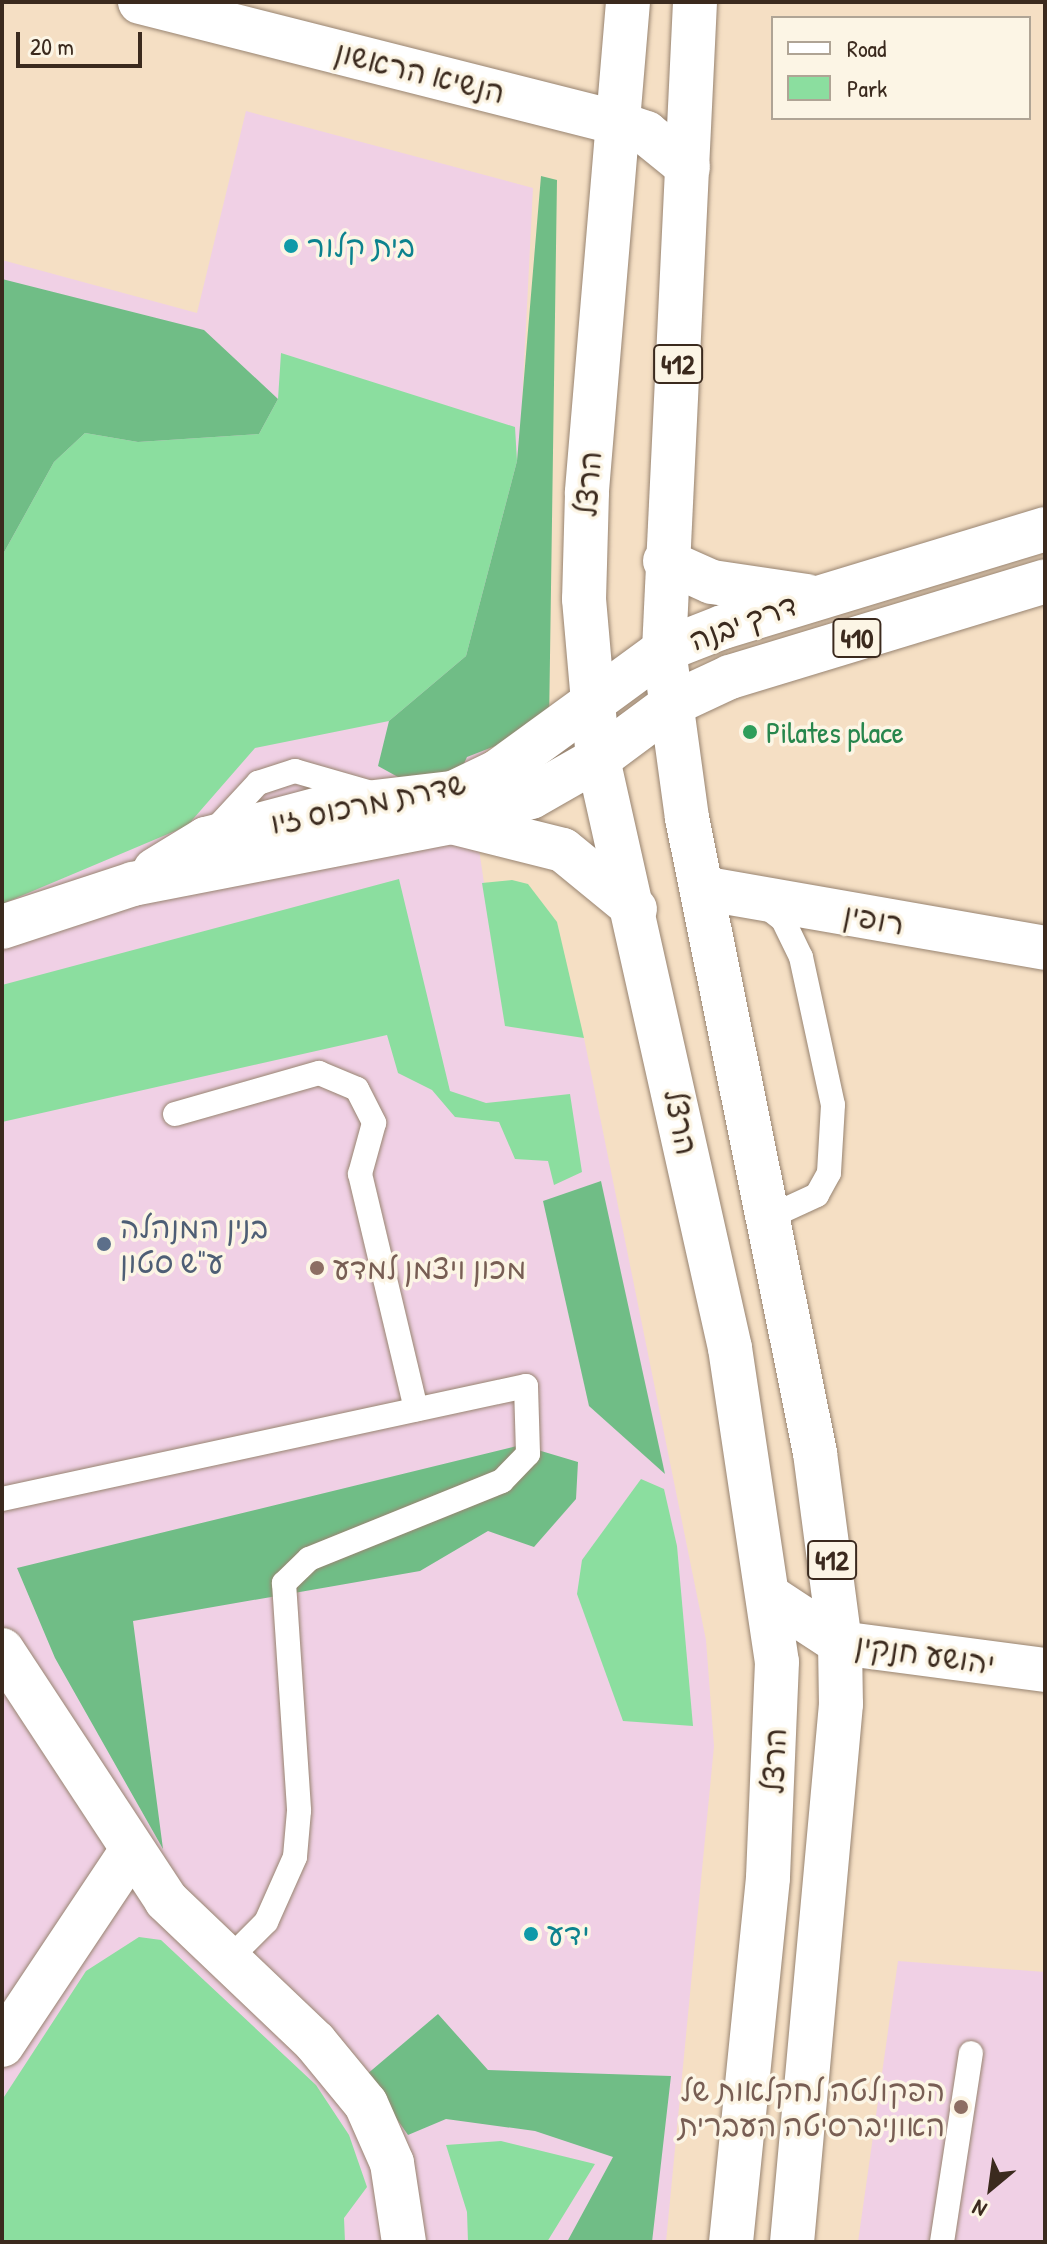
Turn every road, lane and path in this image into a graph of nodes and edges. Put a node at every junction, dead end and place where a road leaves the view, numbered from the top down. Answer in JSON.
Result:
{"nodes":[{"id":1,"x":140,"y":2,"type":"edge"},
{"id":2,"x":628,"y":2,"type":"edge"},
{"id":3,"x":695,"y":2,"type":"edge"},
{"id":4,"x":617,"y":123,"type":"junction"},
{"id":5,"x":688,"y":167,"type":"junction"},
{"id":6,"x":1045,"y":529,"type":"edge"},
{"id":7,"x":665,"y":561,"type":"junction"},
{"id":8,"x":1045,"y":581,"type":"edge"},
{"id":9,"x":813,"y":597,"type":"junction"},
{"id":10,"x":664,"y":650,"type":"junction"},
{"id":11,"x":593,"y":702,"type":"junction"},
{"id":12,"x":672,"y":704,"type":"junction"},
{"id":13,"x":598,"y":759,"type":"junction"},
{"id":14,"x":451,"y":822,"type":"junction"},
{"id":15,"x":133,"y":884,"type":"junction"},
{"id":16,"x":702,"y":888,"type":"junction"},
{"id":17,"x":755,"y":899,"type":"junction"},
{"id":18,"x":635,"y":909,"type":"junction"},
{"id":19,"x":2,"y":927,"type":"edge"},
{"id":20,"x":1045,"y":948,"type":"edge"},
{"id":21,"x":175,"y":1114,"type":"dead end"},
{"id":22,"x":767,"y":1218,"type":"junction"},
{"id":23,"x":416,"y":1409,"type":"junction"},
{"id":24,"x":2,"y":1499,"type":"edge"},
{"id":25,"x":770,"y":1597,"type":"junction"},
{"id":26,"x":840,"y":1643,"type":"junction"},
{"id":27,"x":2,"y":1650,"type":"edge"},
{"id":28,"x":1045,"y":1670,"type":"edge"},
{"id":29,"x":130,"y":1853,"type":"junction"},
{"id":30,"x":227,"y":1961,"type":"junction"},
{"id":31,"x":2,"y":2045,"type":"edge"},
{"id":32,"x":971,"y":2053,"type":"dead end"},
{"id":33,"x":404,"y":2242,"type":"edge"},
{"id":34,"x":731,"y":2242,"type":"edge"},
{"id":35,"x":792,"y":2242,"type":"edge"},
{"id":36,"x":942,"y":2242,"type":"edge"}],
"edges":[{"from":1,"to":4,"type":"main road","name":"הנשיא הראשון"},
{"from":2,"to":4,"type":"main road","name":"הרצל","number":"412"},
{"from":3,"to":5,"type":"main road","name":"הרצל","number":"412"},
{"from":4,"to":5,"type":"main road","name":"הנשיא הראשון"},
{"from":4,"to":11,"type":"main road","name":"הרצל","number":"412"},
{"from":5,"to":7,"type":"main road","name":"הרצל","number":"412"},
{"from":6,"to":9,"type":"main road","name":"דרך יבנה","number":"410"},
{"from":7,"to":9,"type":"main road"},
{"from":7,"to":10,"type":"main road","name":"הרצל","number":"412"},
{"from":8,"to":12,"type":"main road","name":"דרך יבנה","number":"410"},
{"from":9,"to":10,"type":"main road","name":"דרך יבנה","number":"410"},
{"from":10,"to":11,"type":"main road","name":"דרך יבנה","number":"410"},
{"from":10,"to":12,"type":"main road","name":"הרצל","number":"412"},
{"from":11,"to":13,"type":"main road","name":"הרצל","number":"412"},
{"from":11,"to":15,"type":"main road","name":"שדרת מרכוס זיו"},
{"from":12,"to":13,"type":"main road","name":"דרך יבנה","number":"410"},
{"from":12,"to":16,"type":"main road","name":"הרצל","number":"412"},
{"from":13,"to":14,"type":"main road","name":"שדרת מרכוס זיו"},
{"from":13,"to":18,"type":"main road","name":"הרצל","number":"412"},
{"from":14,"to":15,"type":"main road","name":"שדרת מרכוס זיו"},
{"from":14,"to":18,"type":"main road"},
{"from":15,"to":19,"type":"main road","name":"שדרת מרכוס זיו"},
{"from":16,"to":17,"type":"main road","name":"רופין"},
{"from":16,"to":22,"type":"main road","name":"הרצל","number":"412"},
{"from":17,"to":20,"type":"main road","name":"רופין"},
{"from":17,"to":22,"type":"lane"},
{"from":18,"to":25,"type":"main road","name":"הרצל","number":"412"},
{"from":21,"to":23,"type":"lane"},
{"from":22,"to":26,"type":"main road","name":"הרצל","number":"412"},
{"from":23,"to":24,"type":"lane"},
{"from":23,"to":30,"type":"lane"},
{"from":25,"to":26,"type":"main road","name":"יהושע חנקין"},
{"from":25,"to":34,"type":"main road","name":"הרצל","number":"412"},
{"from":26,"to":28,"type":"main road","name":"יהושע חנקין"},
{"from":26,"to":35,"type":"main road","name":"הרצל","number":"412"},
{"from":27,"to":29,"type":"main road"},
{"from":29,"to":30,"type":"main road"},
{"from":29,"to":31,"type":"main road"},
{"from":30,"to":33,"type":"main road"},
{"from":32,"to":36,"type":"lane"}]}
